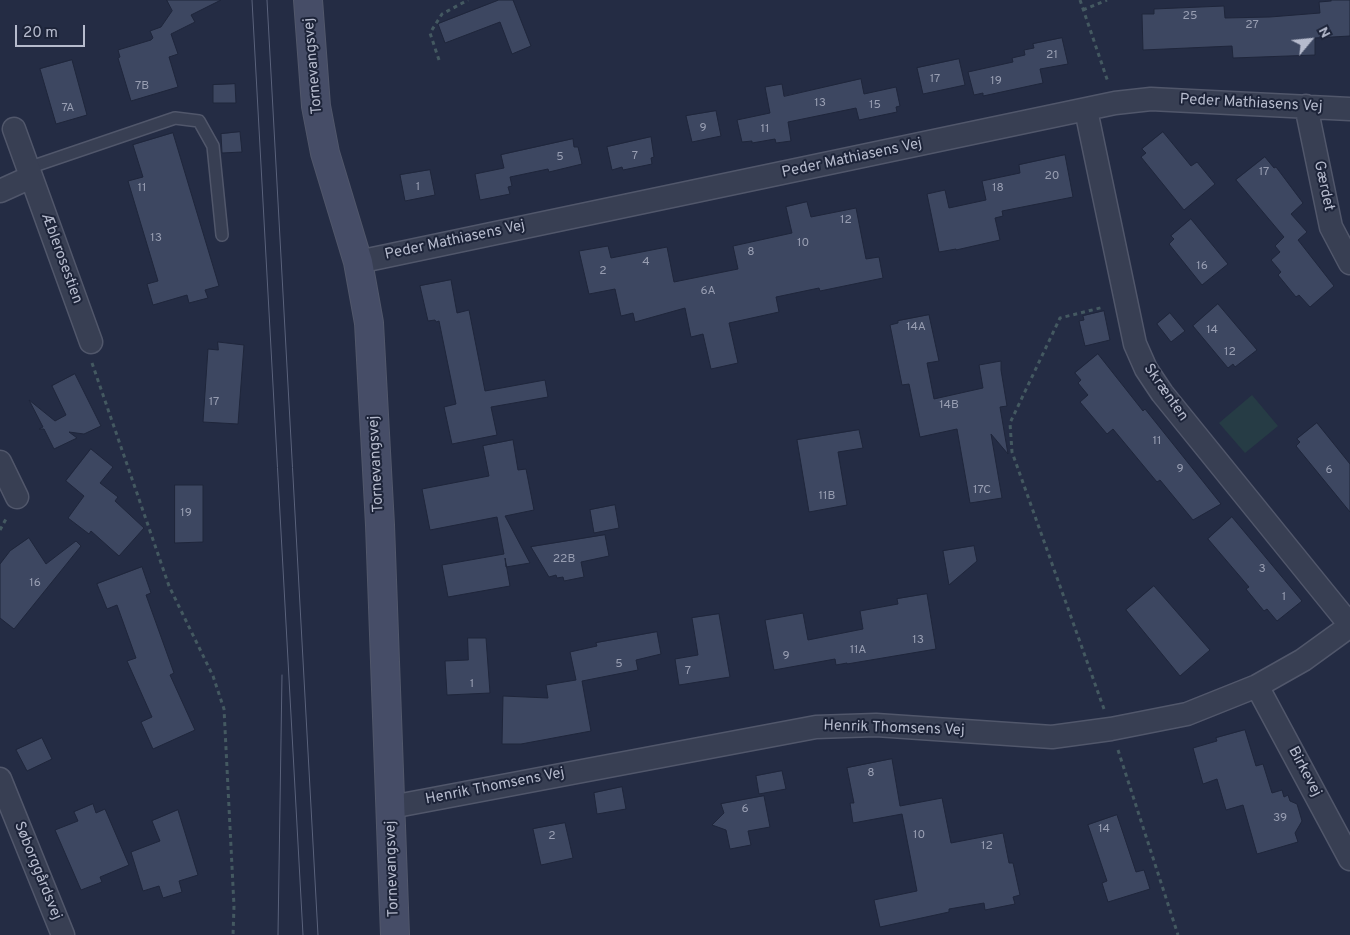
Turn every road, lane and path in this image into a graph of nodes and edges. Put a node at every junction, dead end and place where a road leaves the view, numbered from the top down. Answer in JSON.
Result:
{"nodes":[{"id":1,"x":308,"y":0,"type":"edge"},
{"id":2,"x":468,"y":0,"type":"edge"},
{"id":3,"x":1080,"y":0,"type":"edge"},
{"id":4,"x":1107,"y":0,"type":"edge"},
{"id":5,"x":1083,"y":10,"type":"junction"},
{"id":6,"x":439,"y":60,"type":"dead end"},
{"id":7,"x":1115,"y":103,"type":"junction"},
{"id":8,"x":1306,"y":106,"type":"junction"},
{"id":9,"x":1350,"y":109,"type":"edge"},
{"id":10,"x":1086,"y":110,"type":"junction"},
{"id":11,"x":14,"y":129,"type":"dead end"},
{"id":12,"x":30,"y":173,"type":"junction"},
{"id":13,"x":0,"y":191,"type":"edge"},
{"id":14,"x":222,"y":235,"type":"dead end"},
{"id":15,"x":358,"y":262,"type":"junction"},
{"id":16,"x":1350,"y":263,"type":"edge"},
{"id":17,"x":1126,"y":301,"type":"junction"},
{"id":18,"x":90,"y":342,"type":"joint"},
{"id":19,"x":0,"y":462,"type":"edge"},
{"id":20,"x":17,"y":497,"type":"dead end"},
{"id":21,"x":1350,"y":625,"type":"edge"},
{"id":22,"x":1257,"y":686,"type":"junction"},
{"id":23,"x":1111,"y":729,"type":"junction"},
{"id":24,"x":0,"y":779,"type":"edge"},
{"id":25,"x":391,"y":806,"type":"junction"},
{"id":26,"x":1350,"y":859,"type":"edge"},
{"id":27,"x":62,"y":935,"type":"edge"},
{"id":28,"x":233,"y":935,"type":"edge"},
{"id":29,"x":395,"y":935,"type":"edge"},
{"id":30,"x":1178,"y":935,"type":"edge"}],
"edges":[{"from":1,"to":15,"type":"street","name":"Tornevangsvej"},
{"from":2,"to":6,"type":"path"},
{"from":3,"to":5,"type":"path"},
{"from":4,"to":5,"type":"path"},
{"from":5,"to":7,"type":"path"},
{"from":7,"to":8,"type":"street","name":"Peder Mathiasens Vej"},
{"from":7,"to":10,"type":"street","name":"Peder Mathiasens Vej"},
{"from":8,"to":9,"type":"street","name":"Peder Mathiasens Vej"},
{"from":8,"to":16,"type":"street","name":"Gærdet"},
{"from":10,"to":15,"type":"street","name":"Peder Mathiasens Vej"},
{"from":10,"to":17,"type":"street","name":"Skrænten"},
{"from":11,"to":12,"type":"street","name":"Æblerosestien"},
{"from":12,"to":13,"type":"street"},
{"from":12,"to":14,"type":"lane"},
{"from":12,"to":18,"type":"street","name":"Æblerosestien"},
{"from":15,"to":25,"type":"street","name":"Tornevangsvej"},
{"from":17,"to":21,"type":"street","name":"Skrænten"},
{"from":17,"to":23,"type":"path"},
{"from":18,"to":28,"type":"path"},
{"from":19,"to":20,"type":"street"},
{"from":21,"to":22,"type":"street","name":"Henrik Thomsens Vej"},
{"from":22,"to":23,"type":"street","name":"Henrik Thomsens Vej"},
{"from":22,"to":26,"type":"street","name":"Birkevej"},
{"from":23,"to":25,"type":"street","name":"Henrik Thomsens Vej"},
{"from":23,"to":30,"type":"path"},
{"from":24,"to":27,"type":"street","name":"Søborggårdsvej"},
{"from":25,"to":29,"type":"street","name":"Tornevangsvej"}]}
